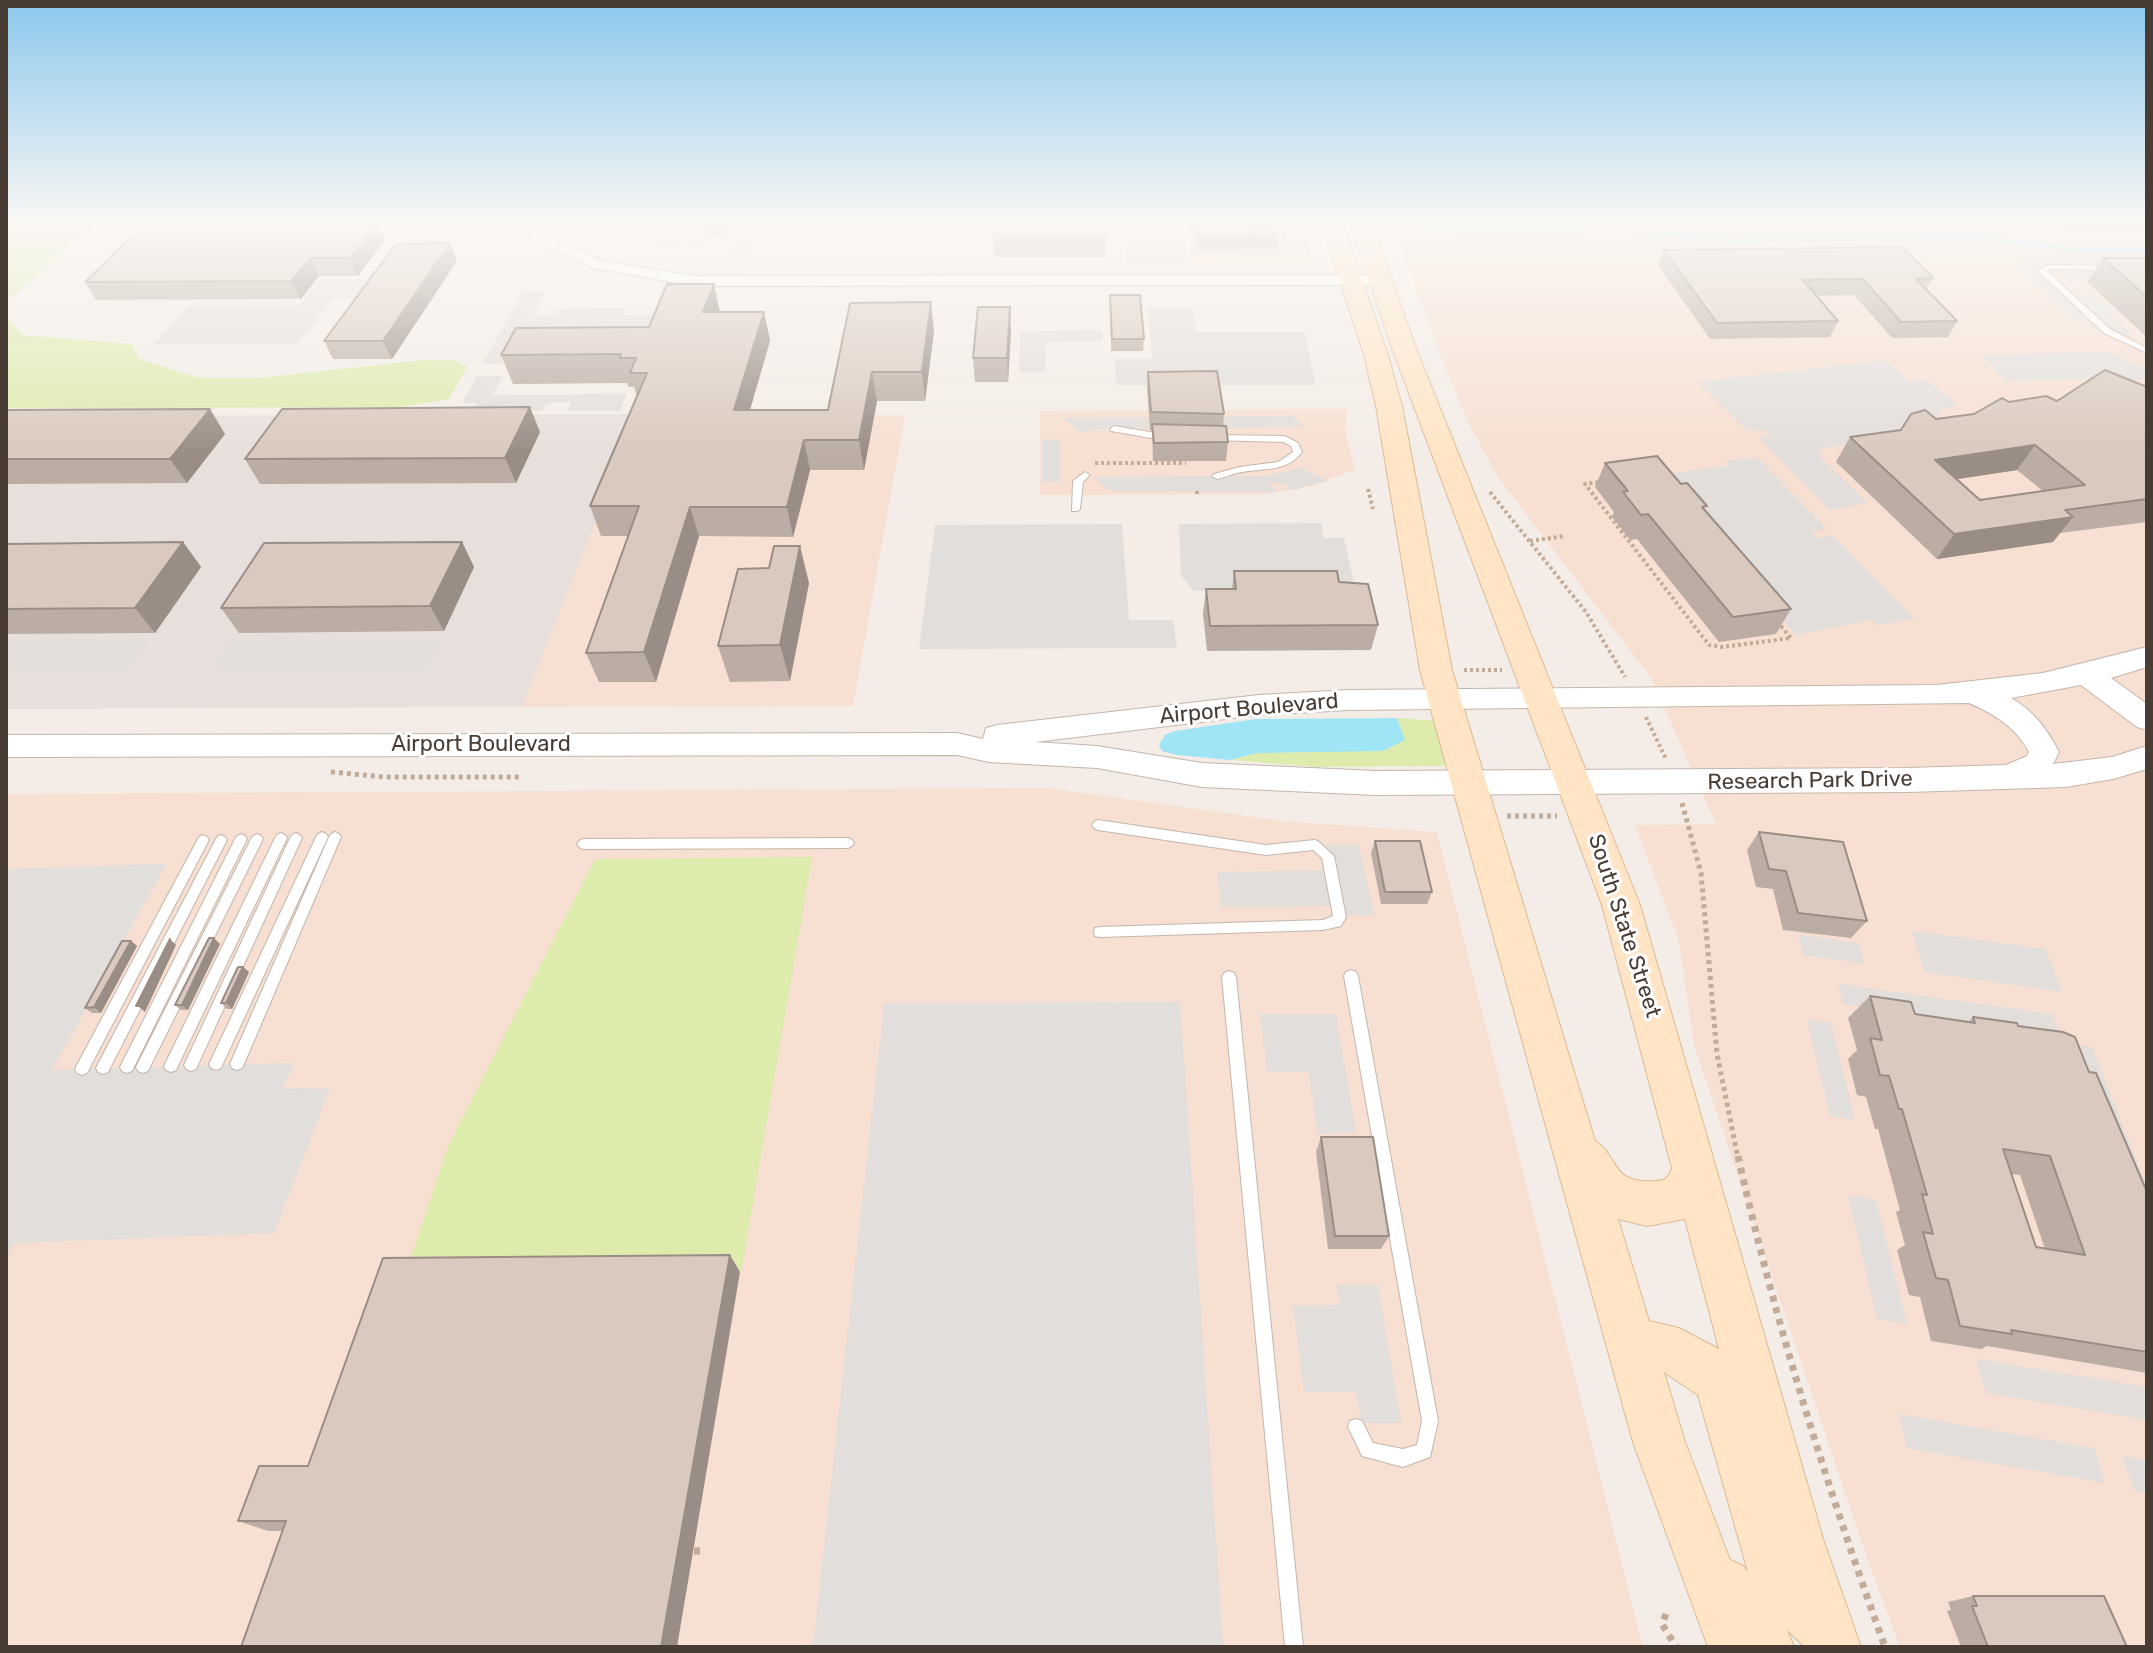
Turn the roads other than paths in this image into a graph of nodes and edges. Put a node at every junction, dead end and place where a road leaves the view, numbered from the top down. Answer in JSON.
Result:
{"nodes":[{"id":1,"x":1357,"y":300,"type":"edge"},
{"id":2,"x":1388,"y":300,"type":"edge"},
{"id":3,"x":2074,"y":300,"type":"edge"},
{"id":4,"x":2147,"y":351,"type":"edge"},
{"id":5,"x":1114,"y":429,"type":"dead end"},
{"id":6,"x":1266,"y":437,"type":"junction"},
{"id":7,"x":1173,"y":438,"type":"edge"},
{"id":8,"x":1204,"y":438,"type":"edge"},
{"id":9,"x":1274,"y":446,"type":"dead end"},
{"id":10,"x":1399,"y":468,"type":"junction"},
{"id":11,"x":1085,"y":475,"type":"dead end"},
{"id":12,"x":1217,"y":476,"type":"dead end"},
{"id":13,"x":1075,"y":509,"type":"dead end"},
{"id":14,"x":1509,"y":617,"type":"junction"},
{"id":15,"x":2147,"y":657,"type":"edge"},
{"id":16,"x":2088,"y":676,"type":"junction"},
{"id":17,"x":1973,"y":693,"type":"junction"},
{"id":18,"x":1542,"y":699,"type":"junction"},
{"id":19,"x":1445,"y":700,"type":"junction"},
{"id":20,"x":1259,"y":705,"type":"junction"},
{"id":21,"x":2147,"y":719,"type":"edge"},
{"id":22,"x":957,"y":744,"type":"junction"},
{"id":23,"x":6,"y":746,"type":"edge"},
{"id":24,"x":2147,"y":757,"type":"edge"},
{"id":25,"x":1159,"y":767,"type":"junction"},
{"id":26,"x":2009,"y":777,"type":"junction"},
{"id":27,"x":1470,"y":783,"type":"junction"},
{"id":28,"x":1570,"y":799,"type":"junction"},
{"id":29,"x":1098,"y":825,"type":"dead end"},
{"id":30,"x":241,"y":839,"type":"dead end"},
{"id":31,"x":257,"y":839,"type":"dead end"},
{"id":32,"x":203,"y":840,"type":"dead end"},
{"id":33,"x":221,"y":840,"type":"dead end"},
{"id":34,"x":848,"y":843,"type":"dead end"},
{"id":35,"x":583,"y":844,"type":"dead end"},
{"id":36,"x":1100,"y":932,"type":"dead end"},
{"id":37,"x":1351,"y":976,"type":"dead end"},
{"id":38,"x":1229,"y":977,"type":"dead end"},
{"id":39,"x":216,"y":1064,"type":"dead end"},
{"id":40,"x":237,"y":1064,"type":"dead end"},
{"id":41,"x":191,"y":1065,"type":"dead end"},
{"id":42,"x":171,"y":1066,"type":"dead end"},
{"id":43,"x":127,"y":1067,"type":"dead end"},
{"id":44,"x":143,"y":1067,"type":"dead end"},
{"id":45,"x":103,"y":1068,"type":"dead end"},
{"id":46,"x":82,"y":1069,"type":"dead end"},
{"id":47,"x":1572,"y":1136,"type":"junction"},
{"id":48,"x":1694,"y":1167,"type":"junction"},
{"id":49,"x":1631,"y":1345,"type":"junction"},
{"id":50,"x":1356,"y":1427,"type":"dead end"},
{"id":51,"x":1702,"y":1558,"type":"junction"},
{"id":52,"x":1831,"y":1641,"type":"edge"},
{"id":53,"x":1294,"y":1647,"type":"edge"},
{"id":54,"x":1736,"y":1647,"type":"edge"},
{"id":55,"x":1766,"y":1647,"type":"edge"}],
"edges":[{"from":1,"to":10,"type":"main road"},
{"from":2,"to":14,"type":"main road","name":"South State Street"},
{"from":3,"to":4,"type":"lane"},
{"from":5,"to":7,"type":"lane"},
{"from":6,"to":8,"type":"lane"},
{"from":6,"to":9,"type":"lane"},
{"from":6,"to":12,"type":"lane"},
{"from":10,"to":14,"type":"main road"},
{"from":10,"to":19,"type":"main road"},
{"from":11,"to":13,"type":"lane"},
{"from":14,"to":18,"type":"main road","name":"South State Street"},
{"from":15,"to":16,"type":"street"},
{"from":16,"to":17,"type":"street"},
{"from":16,"to":21,"type":"street"},
{"from":17,"to":18,"type":"street"},
{"from":17,"to":26,"type":"street"},
{"from":18,"to":19,"type":"street","name":"Airport Boulevard"},
{"from":18,"to":28,"type":"main road","name":"South State Street"},
{"from":19,"to":20,"type":"street","name":"Airport Boulevard"},
{"from":19,"to":27,"type":"main road"},
{"from":20,"to":22,"type":"street","name":"Airport Boulevard"},
{"from":20,"to":25,"type":"street"},
{"from":22,"to":23,"type":"street","name":"Airport Boulevard"},
{"from":22,"to":25,"type":"street","name":"Airport Boulevard"},
{"from":24,"to":26,"type":"street","name":"Research Park Drive"},
{"from":25,"to":27,"type":"street","name":"Airport Boulevard"},
{"from":26,"to":28,"type":"street","name":"Research Park Drive"},
{"from":27,"to":28,"type":"street","name":"Research Park Drive"},
{"from":27,"to":47,"type":"main road"},
{"from":28,"to":48,"type":"main road","name":"South State Street"},
{"from":29,"to":36,"type":"lane"},
{"from":30,"to":43,"type":"lane"},
{"from":31,"to":44,"type":"lane"},
{"from":32,"to":46,"type":"lane"},
{"from":33,"to":45,"type":"lane"},
{"from":34,"to":35,"type":"lane"},
{"from":37,"to":50,"type":"lane"},
{"from":38,"to":53,"type":"lane"},
{"from":39,"to":40,"type":"lane"},
{"from":41,"to":42,"type":"lane"},
{"from":47,"to":48,"type":"main road"},
{"from":47,"to":49,"type":"main road"},
{"from":48,"to":52,"type":"main road","name":"South State Street"},
{"from":49,"to":51,"type":"main road"},
{"from":49,"to":52,"type":"main road"},
{"from":51,"to":54,"type":"main road"},
{"from":51,"to":55,"type":"main road"}]}
